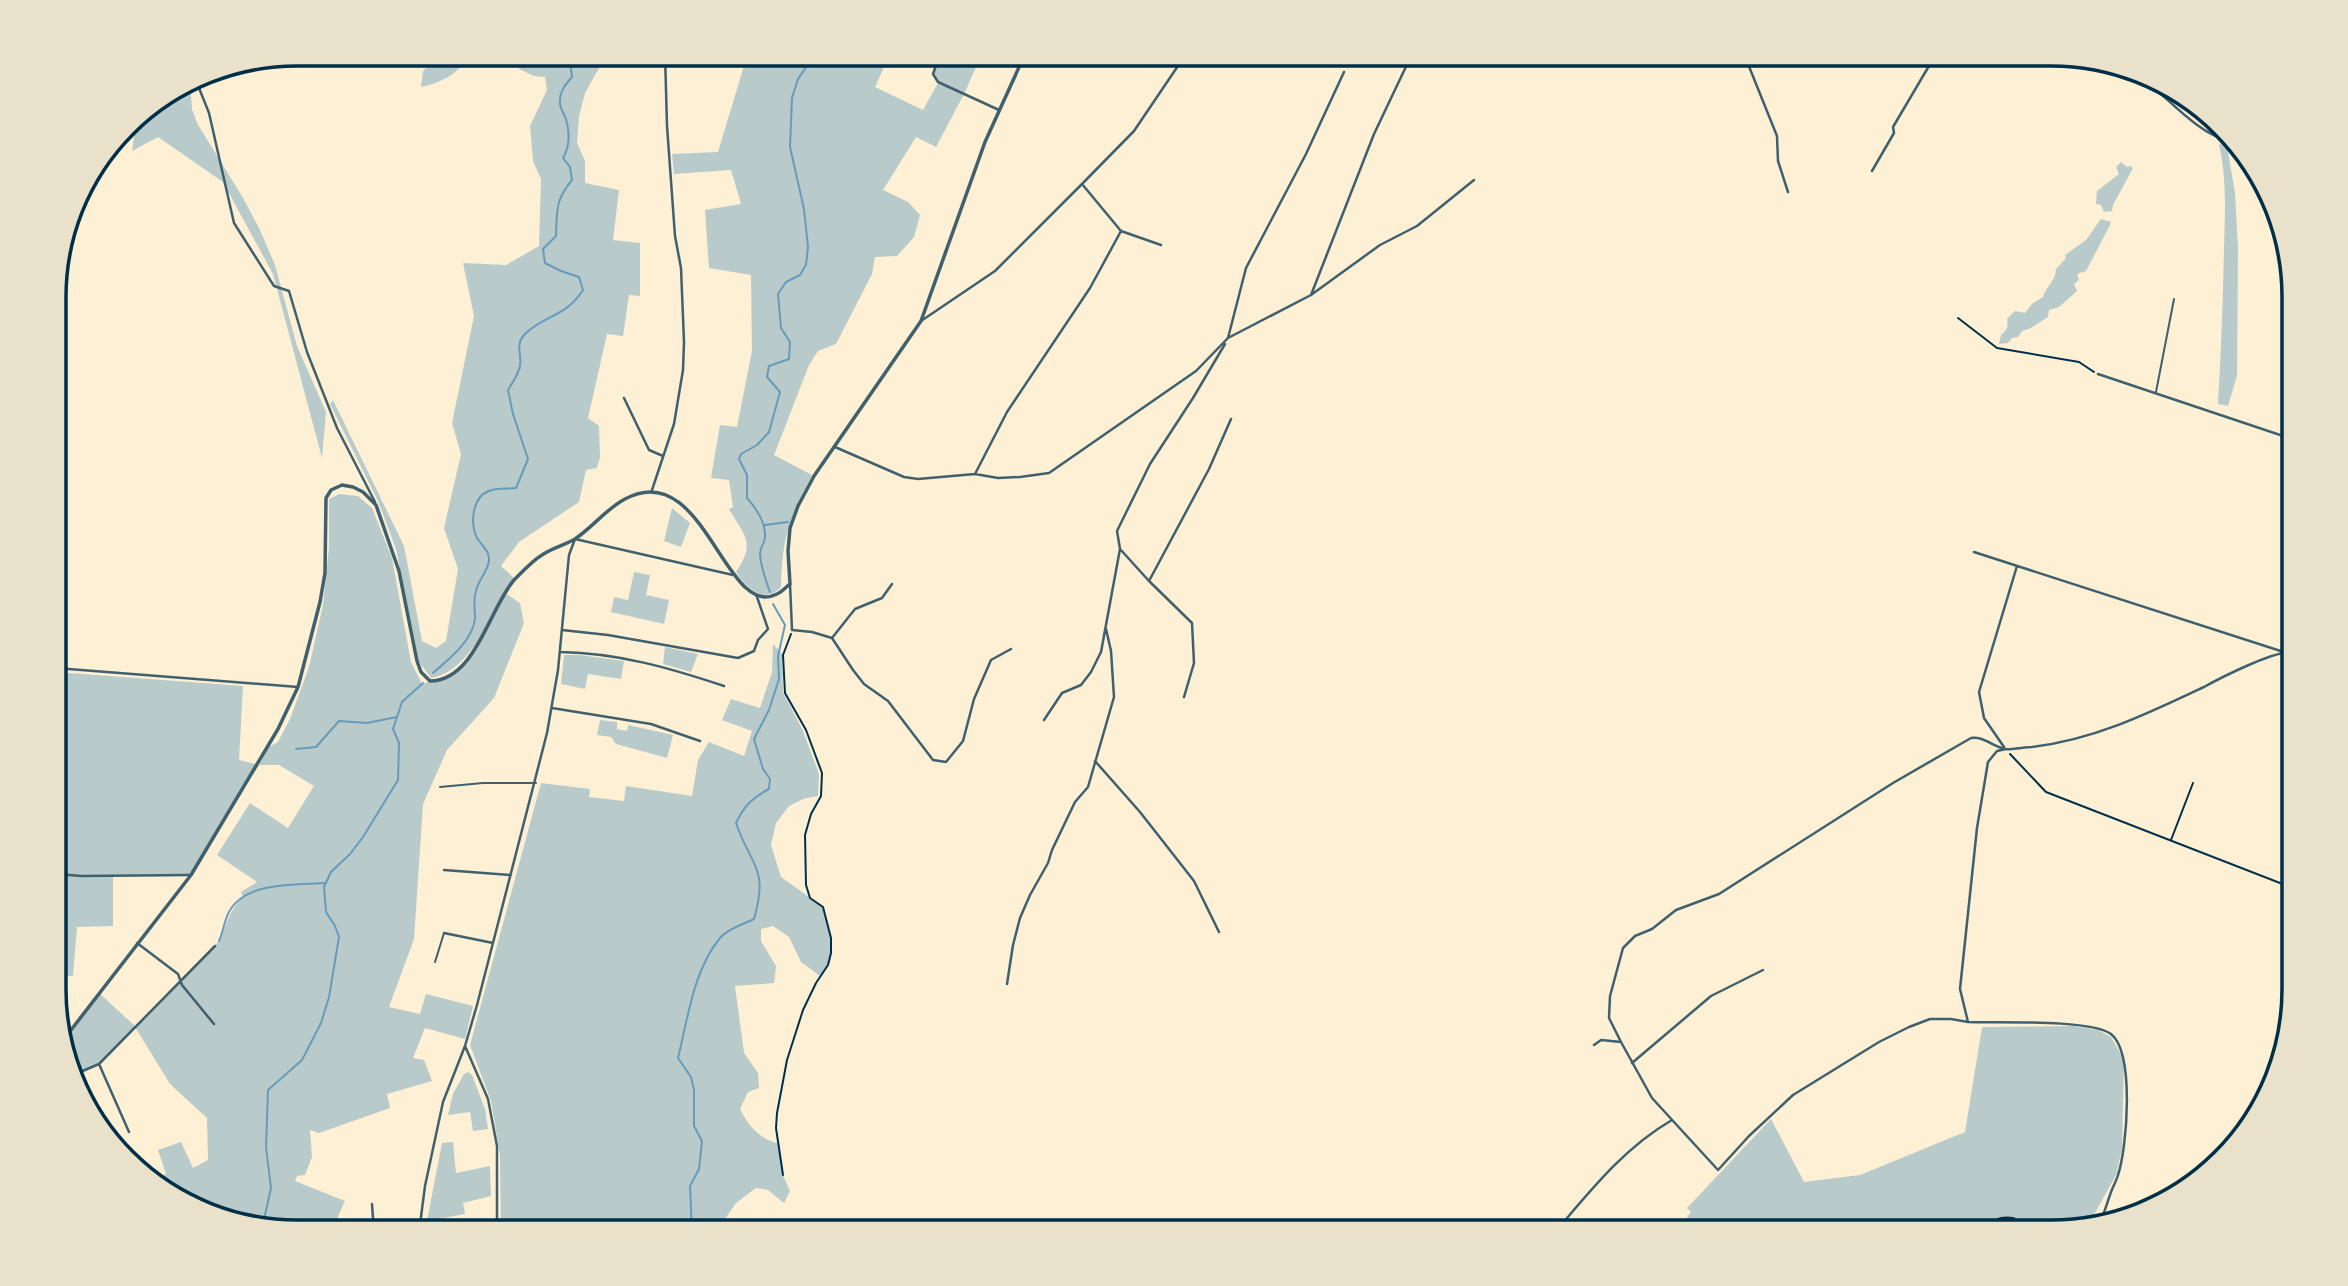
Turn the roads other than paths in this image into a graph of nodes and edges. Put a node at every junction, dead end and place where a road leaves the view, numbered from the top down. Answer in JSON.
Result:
{"nodes":[{"id":1,"x":1177,"y":66,"type":"edge"},
{"id":2,"x":1406,"y":66,"type":"edge"},
{"id":3,"x":1749,"y":66,"type":"edge"},
{"id":4,"x":1929,"y":66,"type":"edge"},
{"id":5,"x":665,"y":67,"type":"edge"},
{"id":6,"x":936,"y":67,"type":"edge"},
{"id":7,"x":1019,"y":67,"type":"edge"},
{"id":8,"x":1344,"y":72,"type":"dead end"},
{"id":9,"x":199,"y":88,"type":"edge"},
{"id":10,"x":2166,"y":97,"type":"edge"},
{"id":11,"x":999,"y":110,"type":"junction"},
{"id":12,"x":2214,"y":135,"type":"edge"},
{"id":13,"x":1872,"y":171,"type":"dead end"},
{"id":14,"x":1474,"y":180,"type":"dead end"},
{"id":15,"x":1082,"y":184,"type":"junction"},
{"id":16,"x":1788,"y":192,"type":"dead end"},
{"id":17,"x":1122,"y":231,"type":"junction"},
{"id":18,"x":1161,"y":245,"type":"dead end"},
{"id":19,"x":1311,"y":295,"type":"junction"},
{"id":20,"x":2174,"y":299,"type":"dead end"},
{"id":21,"x":921,"y":321,"type":"junction"},
{"id":22,"x":1228,"y":338,"type":"junction"},
{"id":23,"x":2098,"y":374,"type":"road end"},
{"id":24,"x":2156,"y":393,"type":"junction"},
{"id":25,"x":624,"y":398,"type":"dead end"},
{"id":26,"x":1231,"y":419,"type":"dead end"},
{"id":27,"x":2282,"y":436,"type":"edge"},
{"id":28,"x":834,"y":447,"type":"junction"},
{"id":29,"x":663,"y":456,"type":"junction"},
{"id":30,"x":975,"y":474,"type":"junction"},
{"id":31,"x":652,"y":490,"type":"junction"},
{"id":32,"x":376,"y":505,"type":"junction"},
{"id":33,"x":575,"y":539,"type":"junction"},
{"id":34,"x":1120,"y":549,"type":"junction"},
{"id":35,"x":1974,"y":552,"type":"dead end"},
{"id":36,"x":2017,"y":566,"type":"junction"},
{"id":37,"x":733,"y":575,"type":"junction"},
{"id":38,"x":1149,"y":581,"type":"junction"},
{"id":39,"x":790,"y":584,"type":"junction"},
{"id":40,"x":892,"y":584,"type":"dead end"},
{"id":41,"x":756,"y":594,"type":"junction"},
{"id":42,"x":1106,"y":629,"type":"junction"},
{"id":43,"x":561,"y":630,"type":"junction"},
{"id":44,"x":832,"y":638,"type":"junction"},
{"id":45,"x":1011,"y":649,"type":"dead end"},
{"id":46,"x":2282,"y":651,"type":"edge"},
{"id":47,"x":2282,"y":652,"type":"edge"},
{"id":48,"x":560,"y":653,"type":"junction"},
{"id":49,"x":66,"y":669,"type":"edge"},
{"id":50,"x":724,"y":686,"type":"dead end"},
{"id":51,"x":298,"y":687,"type":"junction"},
{"id":52,"x":1184,"y":697,"type":"dead end"},
{"id":53,"x":552,"y":708,"type":"junction"},
{"id":54,"x":1044,"y":720,"type":"dead end"},
{"id":55,"x":701,"y":741,"type":"dead end"},
{"id":56,"x":2006,"y":749,"type":"junction"},
{"id":57,"x":1095,"y":761,"type":"junction"},
{"id":58,"x":536,"y":783,"type":"junction"},
{"id":59,"x":440,"y":787,"type":"dead end"},
{"id":60,"x":444,"y":870,"type":"dead end"},
{"id":61,"x":191,"y":874,"type":"junction"},
{"id":62,"x":66,"y":875,"type":"edge"},
{"id":63,"x":511,"y":875,"type":"junction"},
{"id":64,"x":1219,"y":932,"type":"dead end"},
{"id":65,"x":444,"y":933,"type":"joint"},
{"id":66,"x":137,"y":943,"type":"junction"},
{"id":67,"x":493,"y":943,"type":"junction"},
{"id":68,"x":215,"y":946,"type":"dead end"},
{"id":69,"x":435,"y":962,"type":"dead end"},
{"id":70,"x":1763,"y":970,"type":"dead end"},
{"id":71,"x":180,"y":980,"type":"junction"},
{"id":72,"x":1007,"y":984,"type":"dead end"},
{"id":73,"x":1968,"y":1022,"type":"junction"},
{"id":74,"x":214,"y":1024,"type":"dead end"},
{"id":75,"x":70,"y":1031,"type":"edge"},
{"id":76,"x":1621,"y":1042,"type":"junction"},
{"id":77,"x":1594,"y":1045,"type":"dead end"},
{"id":78,"x":465,"y":1046,"type":"junction"},
{"id":79,"x":99,"y":1063,"type":"junction"},
{"id":80,"x":1632,"y":1063,"type":"junction"},
{"id":81,"x":82,"y":1071,"type":"edge"},
{"id":82,"x":1671,"y":1120,"type":"junction"},
{"id":83,"x":129,"y":1132,"type":"dead end"},
{"id":84,"x":372,"y":1204,"type":"dead end"},
{"id":85,"x":2104,"y":1213,"type":"edge"},
{"id":86,"x":1566,"y":1219,"type":"edge"},
{"id":87,"x":373,"y":1220,"type":"edge"},
{"id":88,"x":421,"y":1220,"type":"edge"},
{"id":89,"x":497,"y":1220,"type":"edge"}],
"edges":[{"from":1,"to":15,"type":"street"},
{"from":2,"to":19,"type":"street"},
{"from":3,"to":16,"type":"street"},
{"from":4,"to":13,"type":"street"},
{"from":5,"to":29,"type":"street"},
{"from":6,"to":11,"type":"street"},
{"from":7,"to":11,"type":"street"},
{"from":8,"to":22,"type":"street"},
{"from":9,"to":32,"type":"street"},
{"from":10,"to":12,"type":"street"},
{"from":11,"to":21,"type":"street"},
{"from":14,"to":19,"type":"street"},
{"from":15,"to":17,"type":"street"},
{"from":15,"to":21,"type":"street"},
{"from":17,"to":18,"type":"street"},
{"from":17,"to":30,"type":"street"},
{"from":19,"to":22,"type":"street"},
{"from":20,"to":24,"type":"lane"},
{"from":21,"to":28,"type":"street"},
{"from":22,"to":30,"type":"street"},
{"from":22,"to":34,"type":"street"},
{"from":23,"to":24,"type":"street"},
{"from":24,"to":27,"type":"street"},
{"from":25,"to":29,"type":"street"},
{"from":26,"to":38,"type":"street"},
{"from":28,"to":30,"type":"street"},
{"from":28,"to":39,"type":"street"},
{"from":29,"to":31,"type":"street"},
{"from":31,"to":33,"type":"street"},
{"from":31,"to":37,"type":"street"},
{"from":32,"to":33,"type":"street"},
{"from":32,"to":51,"type":"street"},
{"from":33,"to":37,"type":"street"},
{"from":33,"to":43,"type":"street"},
{"from":34,"to":38,"type":"street"},
{"from":34,"to":42,"type":"street"},
{"from":35,"to":36,"type":"street"},
{"from":36,"to":46,"type":"street"},
{"from":36,"to":56,"type":"street"},
{"from":37,"to":41,"type":"street"},
{"from":38,"to":52,"type":"street"},
{"from":39,"to":41,"type":"street"},
{"from":39,"to":44,"type":"street"},
{"from":40,"to":44,"type":"street"},
{"from":41,"to":43,"type":"street"},
{"from":42,"to":54,"type":"street"},
{"from":42,"to":57,"type":"street"},
{"from":43,"to":48,"type":"street"},
{"from":44,"to":45,"type":"street"},
{"from":47,"to":56,"type":"street"},
{"from":48,"to":50,"type":"street"},
{"from":48,"to":53,"type":"street"},
{"from":49,"to":51,"type":"street"},
{"from":51,"to":61,"type":"street"},
{"from":53,"to":55,"type":"street"},
{"from":53,"to":58,"type":"street"},
{"from":56,"to":73,"type":"street"},
{"from":56,"to":76,"type":"street"},
{"from":57,"to":64,"type":"street"},
{"from":57,"to":72,"type":"street"},
{"from":58,"to":59,"type":"lane"},
{"from":58,"to":63,"type":"street"},
{"from":60,"to":63,"type":"street"},
{"from":61,"to":62,"type":"street"},
{"from":61,"to":66,"type":"street"},
{"from":63,"to":67,"type":"street"},
{"from":65,"to":67,"type":"street"},
{"from":65,"to":69,"type":"lane"},
{"from":66,"to":71,"type":"street"},
{"from":66,"to":75,"type":"street"},
{"from":67,"to":78,"type":"street"},
{"from":68,"to":71,"type":"street"},
{"from":70,"to":80,"type":"street"},
{"from":71,"to":74,"type":"street"},
{"from":71,"to":79,"type":"street"},
{"from":73,"to":82,"type":"street"},
{"from":73,"to":85,"type":"street"},
{"from":76,"to":77,"type":"street"},
{"from":76,"to":80,"type":"street"},
{"from":78,"to":88,"type":"street"},
{"from":78,"to":89,"type":"street"},
{"from":79,"to":81,"type":"street"},
{"from":79,"to":83,"type":"street"},
{"from":80,"to":82,"type":"street"},
{"from":82,"to":86,"type":"street"},
{"from":84,"to":87,"type":"street"}]}
